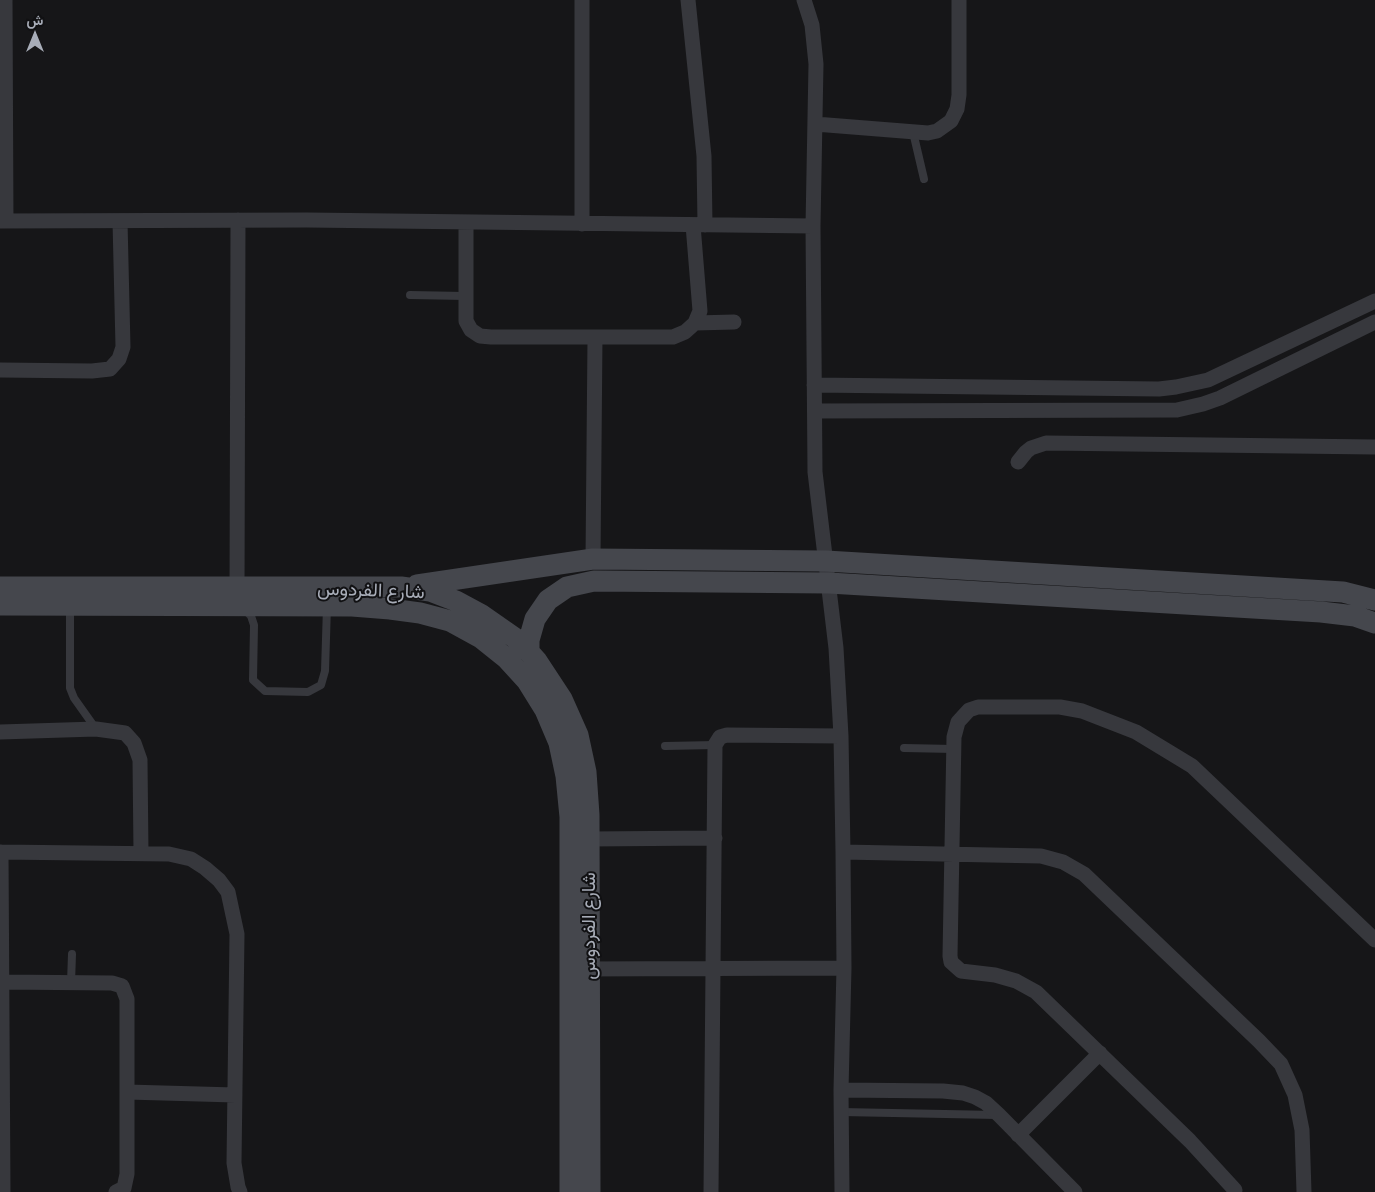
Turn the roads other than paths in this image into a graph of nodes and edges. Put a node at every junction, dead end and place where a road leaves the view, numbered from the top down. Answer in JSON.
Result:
{"nodes":[{"id":1,"x":5,"y":0,"type":"edge"},
{"id":2,"x":582,"y":0,"type":"edge"},
{"id":3,"x":688,"y":0,"type":"edge"},
{"id":4,"x":804,"y":0,"type":"edge"},
{"id":5,"x":960,"y":0,"type":"edge"},
{"id":6,"x":816,"y":124,"type":"junction"},
{"id":7,"x":913,"y":132,"type":"junction"},
{"id":8,"x":924,"y":179,"type":"dead end"},
{"id":9,"x":238,"y":220,"type":"junction"},
{"id":10,"x":3,"y":221,"type":"edge"},
{"id":11,"x":120,"y":221,"type":"junction"},
{"id":12,"x":466,"y":222,"type":"junction"},
{"id":13,"x":582,"y":224,"type":"junction"},
{"id":14,"x":699,"y":225,"type":"junction"},
{"id":15,"x":813,"y":226,"type":"junction"},
{"id":16,"x":410,"y":295,"type":"dead end"},
{"id":17,"x":465,"y":296,"type":"junction"},
{"id":18,"x":1375,"y":302,"type":"edge"},
{"id":19,"x":734,"y":322,"type":"dead end"},
{"id":20,"x":1375,"y":322,"type":"edge"},
{"id":21,"x":695,"y":323,"type":"junction"},
{"id":22,"x":596,"y":337,"type":"junction"},
{"id":23,"x":0,"y":370,"type":"edge"},
{"id":24,"x":814,"y":385,"type":"junction"},
{"id":25,"x":815,"y":411,"type":"junction"},
{"id":26,"x":1375,"y":447,"type":"edge"},
{"id":27,"x":1018,"y":462,"type":"dead end"},
{"id":28,"x":593,"y":559,"type":"junction"},
{"id":29,"x":826,"y":561,"type":"junction"},
{"id":30,"x":829,"y":583,"type":"junction"},
{"id":31,"x":0,"y":587,"type":"edge"},
{"id":32,"x":401,"y":587,"type":"junction"},
{"id":33,"x":237,"y":596,"type":"junction"},
{"id":34,"x":1375,"y":600,"type":"edge"},
{"id":35,"x":0,"y":606,"type":"edge"},
{"id":36,"x":70,"y":606,"type":"junction"},
{"id":37,"x":327,"y":606,"type":"junction"},
{"id":38,"x":1375,"y":623,"type":"edge"},
{"id":39,"x":529,"y":652,"type":"junction"},
{"id":40,"x":96,"y":729,"type":"junction"},
{"id":41,"x":0,"y":732,"type":"edge"},
{"id":42,"x":841,"y":736,"type":"junction"},
{"id":43,"x":715,"y":745,"type":"junction"},
{"id":44,"x":665,"y":746,"type":"dead end"},
{"id":45,"x":904,"y":748,"type":"dead end"},
{"id":46,"x":954,"y":749,"type":"junction"},
{"id":47,"x":589,"y":838,"type":"junction"},
{"id":48,"x":715,"y":838,"type":"junction"},
{"id":49,"x":1,"y":852,"type":"edge"},
{"id":50,"x":843,"y":852,"type":"junction"},
{"id":51,"x":141,"y":853,"type":"junction"},
{"id":52,"x":952,"y":854,"type":"junction"},
{"id":53,"x":1375,"y":940,"type":"edge"},
{"id":54,"x":72,"y":954,"type":"dead end"},
{"id":55,"x":714,"y":968,"type":"junction"},
{"id":56,"x":844,"y":968,"type":"junction"},
{"id":57,"x":580,"y":969,"type":"junction"},
{"id":58,"x":2,"y":982,"type":"junction"},
{"id":59,"x":72,"y":983,"type":"junction"},
{"id":60,"x":1100,"y":1053,"type":"junction"},
{"id":61,"x":2,"y":1086,"type":"edge"},
{"id":62,"x":841,"y":1090,"type":"junction"},
{"id":63,"x":127,"y":1092,"type":"junction"},
{"id":64,"x":235,"y":1095,"type":"junction"},
{"id":65,"x":841,"y":1112,"type":"junction"},
{"id":66,"x":999,"y":1116,"type":"junction"},
{"id":67,"x":1018,"y":1135,"type":"junction"},
{"id":68,"x":1235,"y":1190,"type":"dead end"},
{"id":69,"x":3,"y":1192,"type":"edge"},
{"id":70,"x":116,"y":1192,"type":"edge"},
{"id":71,"x":240,"y":1192,"type":"edge"},
{"id":72,"x":570,"y":1192,"type":"edge"},
{"id":73,"x":590,"y":1192,"type":"edge"},
{"id":74,"x":711,"y":1192,"type":"edge"},
{"id":75,"x":842,"y":1192,"type":"edge"},
{"id":76,"x":1075,"y":1192,"type":"edge"},
{"id":77,"x":1304,"y":1192,"type":"edge"}],
"edges":[{"from":1,"to":10,"type":"street"},
{"from":2,"to":13,"type":"street"},
{"from":3,"to":14,"type":"street"},
{"from":4,"to":6,"type":"street"},
{"from":5,"to":7,"type":"street"},
{"from":6,"to":7,"type":"street"},
{"from":6,"to":15,"type":"street"},
{"from":7,"to":8,"type":"lane"},
{"from":9,"to":11,"type":"street"},
{"from":9,"to":12,"type":"street"},
{"from":9,"to":33,"type":"street"},
{"from":10,"to":11,"type":"street"},
{"from":11,"to":23,"type":"street"},
{"from":12,"to":13,"type":"street"},
{"from":12,"to":17,"type":"street"},
{"from":13,"to":14,"type":"street"},
{"from":14,"to":15,"type":"street"},
{"from":14,"to":21,"type":"street"},
{"from":15,"to":24,"type":"street"},
{"from":16,"to":17,"type":"lane"},
{"from":17,"to":22,"type":"street"},
{"from":18,"to":24,"type":"street"},
{"from":19,"to":21,"type":"street"},
{"from":20,"to":25,"type":"street"},
{"from":21,"to":22,"type":"street"},
{"from":22,"to":28,"type":"street"},
{"from":24,"to":25,"type":"street"},
{"from":25,"to":29,"type":"street"},
{"from":26,"to":27,"type":"street"},
{"from":28,"to":29,"type":"street"},
{"from":28,"to":32,"type":"street"},
{"from":29,"to":30,"type":"street"},
{"from":29,"to":34,"type":"street"},
{"from":30,"to":38,"type":"street"},
{"from":30,"to":39,"type":"street"},
{"from":30,"to":42,"type":"street"},
{"from":31,"to":33,"type":"street","name":"شارع الفردوس"},
{"from":32,"to":33,"type":"street","name":"شارع الفردوس"},
{"from":32,"to":39,"type":"street","name":"شارع الفردوس"},
{"from":33,"to":36,"type":"street","name":"شارع الفردوس"},
{"from":33,"to":37,"type":"street","name":"شارع الفردوس"},
{"from":33,"to":37,"type":"lane"},
{"from":35,"to":36,"type":"street","name":"شارع الفردوس"},
{"from":36,"to":40,"type":"lane"},
{"from":37,"to":57,"type":"street","name":"شارع الفردوس"},
{"from":39,"to":47,"type":"street","name":"شارع الفردوس"},
{"from":40,"to":41,"type":"street"},
{"from":40,"to":51,"type":"street"},
{"from":42,"to":43,"type":"street"},
{"from":42,"to":50,"type":"street"},
{"from":43,"to":44,"type":"lane"},
{"from":43,"to":48,"type":"street"},
{"from":45,"to":46,"type":"lane"},
{"from":46,"to":52,"type":"street"},
{"from":46,"to":53,"type":"street"},
{"from":47,"to":48,"type":"street"},
{"from":47,"to":57,"type":"street","name":"شارع الفردوس"},
{"from":48,"to":55,"type":"street"},
{"from":49,"to":51,"type":"street"},
{"from":49,"to":58,"type":"street"},
{"from":50,"to":52,"type":"street"},
{"from":50,"to":56,"type":"street"},
{"from":51,"to":64,"type":"street"},
{"from":52,"to":60,"type":"street"},
{"from":52,"to":77,"type":"street"},
{"from":54,"to":59,"type":"lane"},
{"from":55,"to":56,"type":"street"},
{"from":55,"to":57,"type":"street"},
{"from":55,"to":74,"type":"street"},
{"from":56,"to":62,"type":"street"},
{"from":57,"to":72,"type":"street","name":"شارع الفردوس"},
{"from":57,"to":73,"type":"street","name":"شارع الفردوس"},
{"from":58,"to":59,"type":"street"},
{"from":58,"to":61,"type":"street"},
{"from":59,"to":63,"type":"street"},
{"from":60,"to":67,"type":"street"},
{"from":60,"to":68,"type":"street"},
{"from":61,"to":69,"type":"street"},
{"from":62,"to":65,"type":"street"},
{"from":62,"to":66,"type":"street"},
{"from":63,"to":64,"type":"street"},
{"from":63,"to":70,"type":"street"},
{"from":64,"to":71,"type":"street"},
{"from":65,"to":66,"type":"lane"},
{"from":65,"to":75,"type":"street"},
{"from":66,"to":67,"type":"street"},
{"from":67,"to":76,"type":"street"}]}
